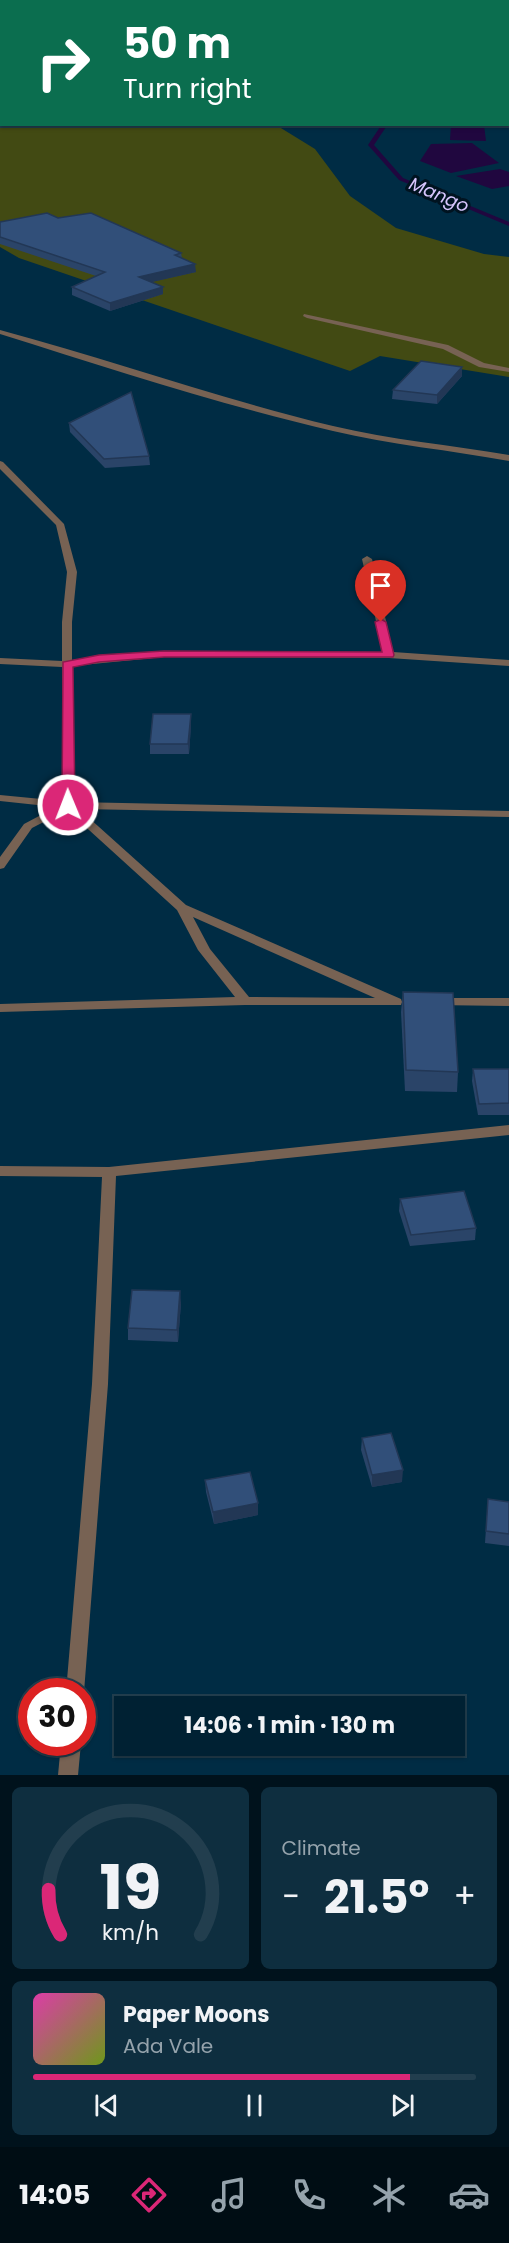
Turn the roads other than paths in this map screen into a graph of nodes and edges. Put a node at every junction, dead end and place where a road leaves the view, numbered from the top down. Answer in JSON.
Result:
{"nodes":[{"id":1,"x":307,"y":316,"type":"dead end"},
{"id":2,"x":0,"y":332,"type":"edge"},
{"id":3,"x":509,"y":370,"type":"edge"},
{"id":4,"x":509,"y":458,"type":"edge"},
{"id":5,"x":0,"y":464,"type":"edge"},
{"id":6,"x":368,"y":559,"type":"dead end"},
{"id":7,"x":388,"y":655,"type":"junction"},
{"id":8,"x":0,"y":661,"type":"edge"},
{"id":9,"x":509,"y":663,"type":"edge"},
{"id":10,"x":67,"y":664,"type":"junction"},
{"id":11,"x":0,"y":798,"type":"edge"},
{"id":12,"x":68,"y":805,"type":"junction"},
{"id":13,"x":509,"y":814,"type":"edge"},
{"id":14,"x":0,"y":865,"type":"edge"},
{"id":15,"x":182,"y":908,"type":"junction"},
{"id":16,"x":245,"y":1001,"type":"junction"},
{"id":17,"x":430,"y":1002,"type":"edge"},
{"id":18,"x":509,"y":1002,"type":"edge"},
{"id":19,"x":0,"y":1008,"type":"edge"},
{"id":20,"x":509,"y":1130,"type":"edge"},
{"id":21,"x":0,"y":1171,"type":"edge"},
{"id":22,"x":109,"y":1172,"type":"junction"},
{"id":23,"x":76,"y":1678,"type":"edge"},
{"id":24,"x":70,"y":1756,"type":"edge"},
{"id":25,"x":68,"y":1775,"type":"edge"}],
"edges":[{"from":1,"to":3,"type":"street"},
{"from":2,"to":4,"type":"street"},
{"from":5,"to":10,"type":"street"},
{"from":6,"to":7,"type":"street"},
{"from":7,"to":9,"type":"street"},
{"from":7,"to":10,"type":"street"},
{"from":8,"to":10,"type":"street"},
{"from":10,"to":12,"type":"street"},
{"from":11,"to":12,"type":"street"},
{"from":12,"to":13,"type":"street"},
{"from":12,"to":14,"type":"street"},
{"from":12,"to":15,"type":"street"},
{"from":15,"to":16,"type":"street"},
{"from":15,"to":16,"type":"street"},
{"from":16,"to":19,"type":"street"},
{"from":17,"to":18,"type":"street"},
{"from":20,"to":22,"type":"street"},
{"from":21,"to":22,"type":"street"},
{"from":22,"to":23,"type":"street"},
{"from":24,"to":25,"type":"street"}]}
